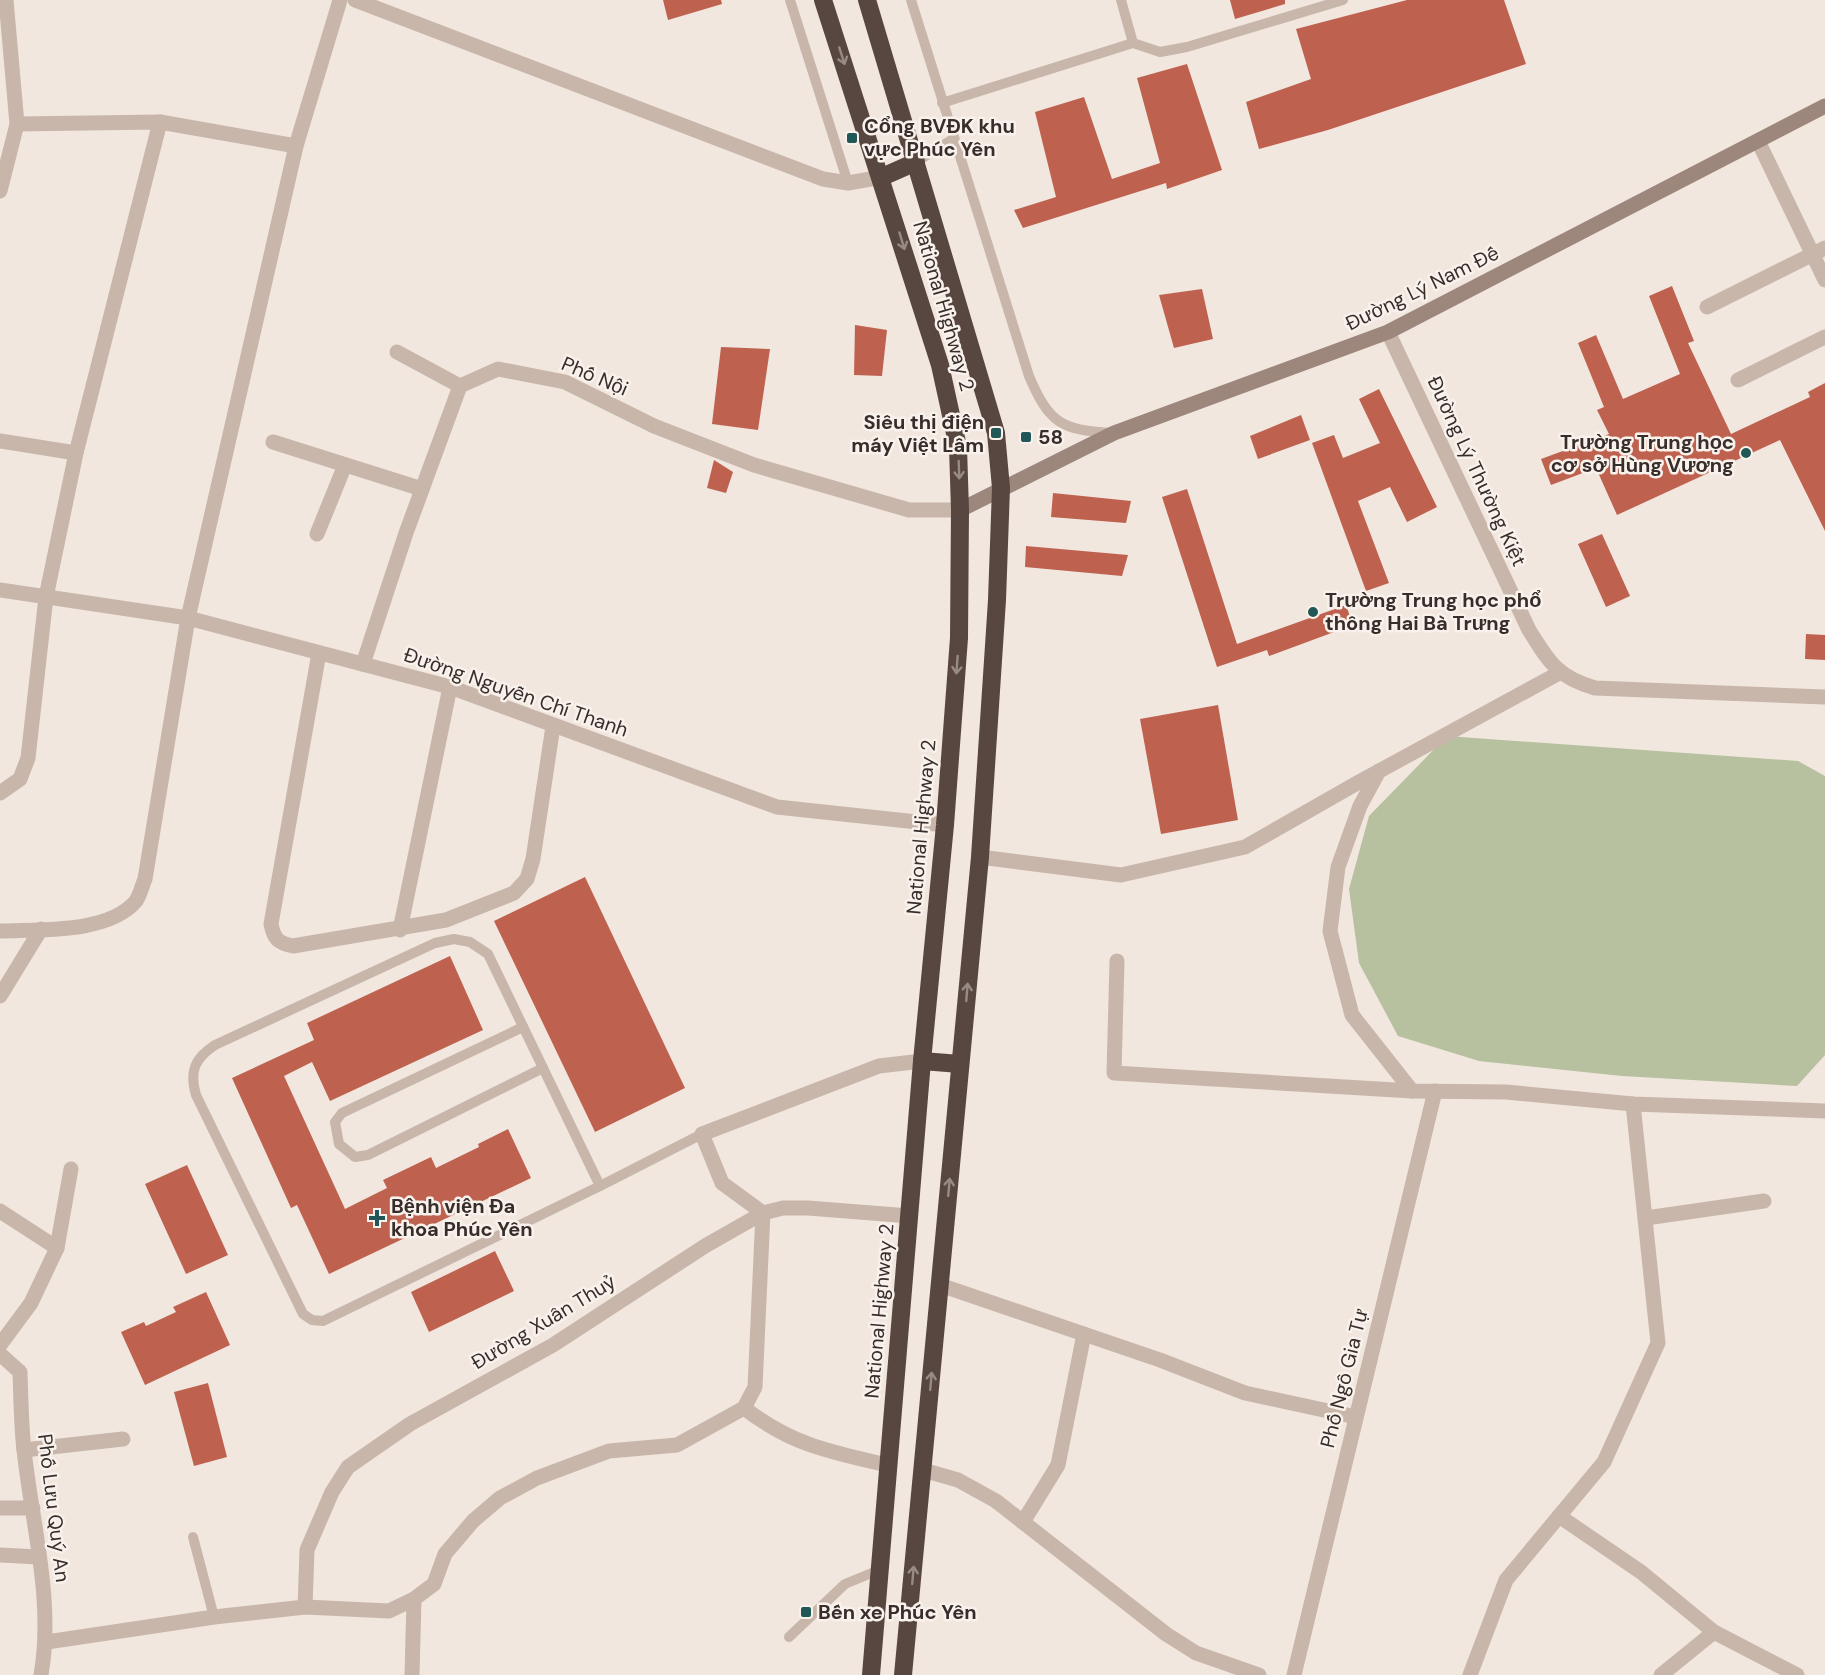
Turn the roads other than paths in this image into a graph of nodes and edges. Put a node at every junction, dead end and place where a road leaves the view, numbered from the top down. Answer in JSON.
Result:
{"nodes":[{"id":1,"x":6,"y":0,"type":"edge"},
{"id":2,"x":340,"y":0,"type":"edge"},
{"id":3,"x":356,"y":0,"type":"edge"},
{"id":4,"x":790,"y":0,"type":"edge"},
{"id":5,"x":823,"y":0,"type":"edge"},
{"id":6,"x":867,"y":0,"type":"edge"},
{"id":7,"x":911,"y":0,"type":"edge"},
{"id":8,"x":1121,"y":0,"type":"edge"},
{"id":9,"x":1343,"y":0,"type":"edge"},
{"id":10,"x":392,"y":6,"type":"edge"},
{"id":11,"x":1133,"y":44,"type":"junction"},
{"id":12,"x":942,"y":103,"type":"junction"},
{"id":13,"x":1825,"y":106,"type":"edge"},
{"id":14,"x":160,"y":122,"type":"junction"},
{"id":15,"x":17,"y":124,"type":"junction"},
{"id":16,"x":953,"y":139,"type":"junction"},
{"id":17,"x":1758,"y":141,"type":"junction"},
{"id":18,"x":296,"y":146,"type":"junction"},
{"id":19,"x":916,"y":162,"type":"junction"},
{"id":20,"x":882,"y":177,"type":"junction"},
{"id":21,"x":848,"y":183,"type":"junction"},
{"id":22,"x":0,"y":191,"type":"edge"},
{"id":23,"x":1819,"y":251,"type":"edge"},
{"id":24,"x":1825,"y":279,"type":"edge"},
{"id":25,"x":1707,"y":307,"type":"dead end"},
{"id":26,"x":1388,"y":332,"type":"junction"},
{"id":27,"x":1825,"y":337,"type":"edge"},
{"id":28,"x":397,"y":351,"type":"dead end"},
{"id":29,"x":1738,"y":380,"type":"dead end"},
{"id":30,"x":460,"y":386,"type":"junction"},
{"id":31,"x":1114,"y":433,"type":"junction"},
{"id":32,"x":0,"y":441,"type":"edge"},
{"id":33,"x":273,"y":442,"type":"dead end"},
{"id":34,"x":76,"y":453,"type":"junction"},
{"id":35,"x":345,"y":465,"type":"junction"},
{"id":36,"x":1001,"y":488,"type":"junction"},
{"id":37,"x":422,"y":489,"type":"junction"},
{"id":38,"x":960,"y":510,"type":"junction"},
{"id":39,"x":317,"y":534,"type":"dead end"},
{"id":40,"x":0,"y":590,"type":"edge"},
{"id":41,"x":46,"y":597,"type":"junction"},
{"id":42,"x":188,"y":618,"type":"junction"},
{"id":43,"x":320,"y":653,"type":"junction"},
{"id":44,"x":363,"y":664,"type":"junction"},
{"id":45,"x":1561,"y":672,"type":"junction"},
{"id":46,"x":450,"y":687,"type":"junction"},
{"id":47,"x":1825,"y":697,"type":"edge"},
{"id":48,"x":553,"y":726,"type":"junction"},
{"id":49,"x":1379,"y":771,"type":"junction"},
{"id":50,"x":0,"y":794,"type":"edge"},
{"id":51,"x":945,"y":825,"type":"junction"},
{"id":52,"x":980,"y":857,"type":"junction"},
{"id":53,"x":41,"y":929,"type":"junction"},
{"id":54,"x":400,"y":930,"type":"junction"},
{"id":55,"x":0,"y":931,"type":"edge"},
{"id":56,"x":1117,"y":961,"type":"dead end"},
{"id":57,"x":0,"y":996,"type":"edge"},
{"id":58,"x":523,"y":1027,"type":"junction"},
{"id":59,"x":922,"y":1061,"type":"junction"},
{"id":60,"x":960,"y":1064,"type":"junction"},
{"id":61,"x":543,"y":1068,"type":"junction"},
{"id":62,"x":1412,"y":1091,"type":"junction"},
{"id":63,"x":1435,"y":1091,"type":"junction"},
{"id":64,"x":1633,"y":1104,"type":"junction"},
{"id":65,"x":1825,"y":1111,"type":"edge"},
{"id":66,"x":702,"y":1134,"type":"junction"},
{"id":67,"x":71,"y":1169,"type":"dead end"},
{"id":68,"x":600,"y":1186,"type":"junction"},
{"id":69,"x":1764,"y":1201,"type":"dead end"},
{"id":70,"x":0,"y":1211,"type":"edge"},
{"id":71,"x":763,"y":1213,"type":"junction"},
{"id":72,"x":910,"y":1216,"type":"junction"},
{"id":73,"x":1646,"y":1218,"type":"junction"},
{"id":74,"x":57,"y":1248,"type":"junction"},
{"id":75,"x":940,"y":1285,"type":"junction"},
{"id":76,"x":1084,"y":1334,"type":"junction"},
{"id":77,"x":0,"y":1345,"type":"edge"},
{"id":78,"x":0,"y":1354,"type":"edge"},
{"id":79,"x":744,"y":1408,"type":"junction"},
{"id":80,"x":1356,"y":1417,"type":"junction"},
{"id":81,"x":123,"y":1439,"type":"dead end"},
{"id":82,"x":24,"y":1450,"type":"junction"},
{"id":83,"x":887,"y":1465,"type":"junction"},
{"id":84,"x":923,"y":1470,"type":"junction"},
{"id":85,"x":0,"y":1508,"type":"edge"},
{"id":86,"x":33,"y":1508,"type":"junction"},
{"id":87,"x":1559,"y":1516,"type":"junction"},
{"id":88,"x":1023,"y":1522,"type":"junction"},
{"id":89,"x":193,"y":1537,"type":"dead end"},
{"id":90,"x":0,"y":1555,"type":"edge"},
{"id":91,"x":39,"y":1557,"type":"junction"},
{"id":92,"x":879,"y":1570,"type":"junction"},
{"id":93,"x":414,"y":1599,"type":"junction"},
{"id":94,"x":305,"y":1607,"type":"junction"},
{"id":95,"x":214,"y":1617,"type":"junction"},
{"id":96,"x":1714,"y":1632,"type":"junction"},
{"id":97,"x":789,"y":1637,"type":"dead end"},
{"id":98,"x":47,"y":1642,"type":"junction"},
{"id":99,"x":41,"y":1675,"type":"edge"},
{"id":100,"x":412,"y":1675,"type":"edge"},
{"id":101,"x":872,"y":1675,"type":"edge"},
{"id":102,"x":903,"y":1675,"type":"edge"},
{"id":103,"x":1259,"y":1675,"type":"edge"},
{"id":104,"x":1294,"y":1675,"type":"edge"},
{"id":105,"x":1470,"y":1675,"type":"edge"},
{"id":106,"x":1660,"y":1675,"type":"edge"},
{"id":107,"x":1797,"y":1675,"type":"edge"}],
"edges":[{"from":1,"to":15,"type":"street"},
{"from":2,"to":18,"type":"street"},
{"from":3,"to":10,"type":"street"},
{"from":4,"to":21,"type":"lane"},
{"from":5,"to":20,"type":"highway","name":"National Highway 2","one_way":true},
{"from":6,"to":19,"type":"highway","name":"National Highway 2"},
{"from":7,"to":12,"type":"lane"},
{"from":8,"to":11,"type":"lane"},
{"from":9,"to":11,"type":"lane"},
{"from":10,"to":21,"type":"street"},
{"from":11,"to":12,"type":"lane"},
{"from":12,"to":16,"type":"lane"},
{"from":13,"to":17,"type":"street","name":"Đường Lý Nam Đế"},
{"from":14,"to":15,"type":"street"},
{"from":14,"to":18,"type":"street"},
{"from":14,"to":34,"type":"street"},
{"from":15,"to":22,"type":"street"},
{"from":16,"to":19,"type":"lane"},
{"from":16,"to":31,"type":"lane"},
{"from":17,"to":23,"type":"street"},
{"from":17,"to":26,"type":"street","name":"Đường Lý Nam Đế"},
{"from":18,"to":42,"type":"street"},
{"from":19,"to":20,"type":"highway"},
{"from":19,"to":36,"type":"highway","name":"National Highway 2"},
{"from":20,"to":21,"type":"street"},
{"from":20,"to":38,"type":"highway","name":"National Highway 2","one_way":true},
{"from":23,"to":24,"type":"street"},
{"from":23,"to":25,"type":"street"},
{"from":26,"to":31,"type":"street","name":"Đường Lý Nam Đế"},
{"from":26,"to":45,"type":"street","name":"Đường Lý Thường Kiệt"},
{"from":27,"to":29,"type":"street"},
{"from":28,"to":30,"type":"street"},
{"from":30,"to":37,"type":"street"},
{"from":30,"to":38,"type":"street","name":"Phố Nội"},
{"from":31,"to":36,"type":"street","name":"Đường Lý Nam Đế"},
{"from":32,"to":34,"type":"street"},
{"from":33,"to":35,"type":"street"},
{"from":34,"to":41,"type":"street"},
{"from":35,"to":37,"type":"street"},
{"from":35,"to":39,"type":"street"},
{"from":36,"to":38,"type":"street","name":"Đường Lý Nam Đế"},
{"from":36,"to":52,"type":"highway","name":"National Highway 2"},
{"from":37,"to":44,"type":"street"},
{"from":38,"to":51,"type":"highway","name":"National Highway 2","one_way":true},
{"from":40,"to":41,"type":"street","name":"Đường Nguyễn Chí Thanh"},
{"from":41,"to":42,"type":"street","name":"Đường Nguyễn Chí Thanh"},
{"from":41,"to":50,"type":"street"},
{"from":42,"to":43,"type":"street","name":"Đường Nguyễn Chí Thanh"},
{"from":42,"to":53,"type":"street"},
{"from":43,"to":44,"type":"street","name":"Đường Nguyễn Chí Thanh"},
{"from":43,"to":54,"type":"street"},
{"from":44,"to":46,"type":"street","name":"Đường Nguyễn Chí Thanh"},
{"from":45,"to":47,"type":"street","name":"Đường Lý Thường Kiệt"},
{"from":45,"to":49,"type":"street"},
{"from":46,"to":48,"type":"street","name":"Đường Nguyễn Chí Thanh"},
{"from":46,"to":54,"type":"street"},
{"from":48,"to":51,"type":"street","name":"Đường Nguyễn Chí Thanh"},
{"from":48,"to":54,"type":"street"},
{"from":49,"to":52,"type":"street"},
{"from":49,"to":62,"type":"street"},
{"from":51,"to":59,"type":"highway","name":"National Highway 2"},
{"from":60,"to":52,"type":"highway","name":"National Highway 2","one_way":true},
{"from":53,"to":55,"type":"street"},
{"from":53,"to":57,"type":"street"},
{"from":56,"to":62,"type":"street"},
{"from":58,"to":61,"type":"lane"},
{"from":58,"to":61,"type":"lane"},
{"from":58,"to":68,"type":"lane"},
{"from":59,"to":60,"type":"highway"},
{"from":59,"to":66,"type":"street"},
{"from":59,"to":72,"type":"highway","name":"National Highway 2"},
{"from":75,"to":60,"type":"highway","name":"National Highway 2","one_way":true},
{"from":61,"to":68,"type":"lane"},
{"from":62,"to":63,"type":"street"},
{"from":63,"to":64,"type":"street"},
{"from":63,"to":80,"type":"street","name":"Phố Ngô Gia Tự"},
{"from":64,"to":65,"type":"street"},
{"from":64,"to":73,"type":"street"},
{"from":66,"to":68,"type":"lane"},
{"from":66,"to":71,"type":"street"},
{"from":67,"to":74,"type":"street"},
{"from":69,"to":73,"type":"street"},
{"from":70,"to":74,"type":"street"},
{"from":71,"to":72,"type":"street","name":"Đường Xuân Thuỷ"},
{"from":71,"to":79,"type":"street"},
{"from":71,"to":94,"type":"street","name":"Đường Xuân Thuỷ"},
{"from":72,"to":83,"type":"highway","name":"National Highway 2"},
{"from":73,"to":87,"type":"street"},
{"from":74,"to":77,"type":"street"},
{"from":75,"to":76,"type":"street"},
{"from":84,"to":75,"type":"highway","name":"National Highway 2","one_way":true},
{"from":76,"to":80,"type":"street"},
{"from":76,"to":88,"type":"street"},
{"from":78,"to":82,"type":"street","name":"Phố Lưu Quý An"},
{"from":79,"to":83,"type":"street"},
{"from":79,"to":93,"type":"street"},
{"from":80,"to":104,"type":"street","name":"Phố Ngô Gia Tự"},
{"from":81,"to":82,"type":"street"},
{"from":82,"to":86,"type":"street","name":"Phố Lưu Quý An"},
{"from":83,"to":92,"type":"highway","name":"National Highway 2"},
{"from":84,"to":88,"type":"street"},
{"from":102,"to":84,"type":"highway","name":"National Highway 2","one_way":true},
{"from":85,"to":86,"type":"street"},
{"from":86,"to":91,"type":"street","name":"Phố Lưu Quý An"},
{"from":87,"to":96,"type":"street"},
{"from":87,"to":105,"type":"street"},
{"from":88,"to":103,"type":"street"},
{"from":89,"to":95,"type":"lane"},
{"from":90,"to":91,"type":"street"},
{"from":91,"to":98,"type":"street","name":"Phố Lưu Quý An"},
{"from":92,"to":97,"type":"lane"},
{"from":92,"to":101,"type":"highway","name":"National Highway 2"},
{"from":93,"to":94,"type":"street"},
{"from":93,"to":100,"type":"street"},
{"from":94,"to":95,"type":"street"},
{"from":95,"to":98,"type":"street"},
{"from":96,"to":106,"type":"street"},
{"from":96,"to":107,"type":"street"},
{"from":98,"to":99,"type":"street","name":"Phố Lưu Quý An"}]}
